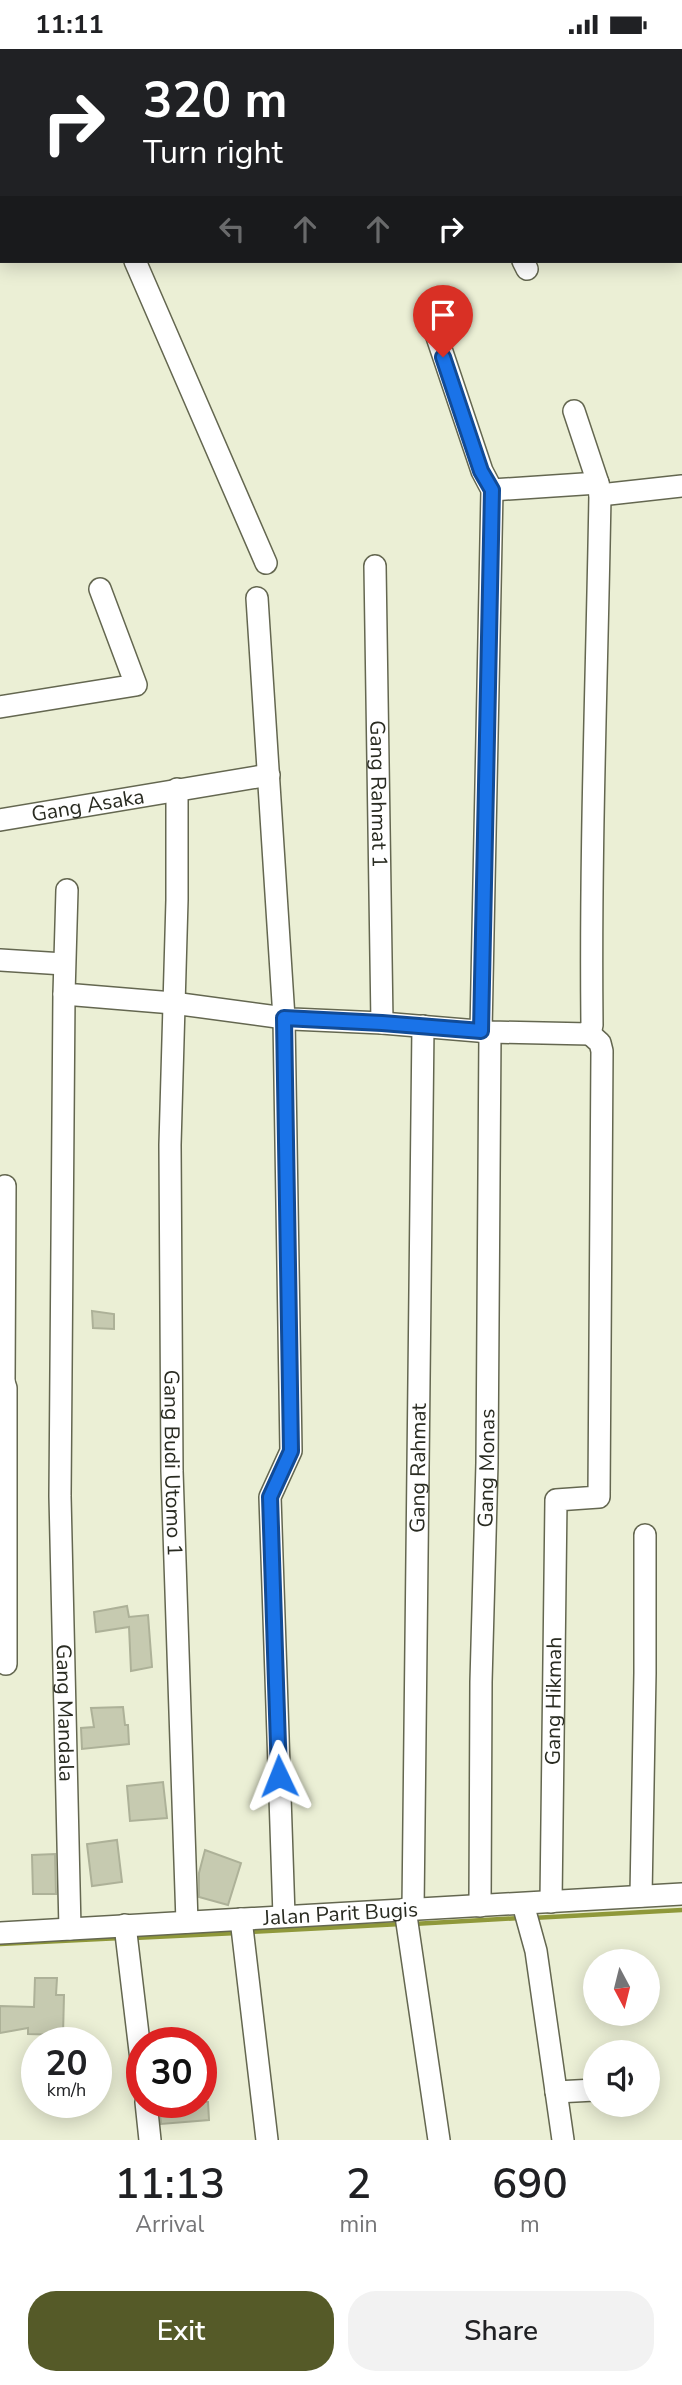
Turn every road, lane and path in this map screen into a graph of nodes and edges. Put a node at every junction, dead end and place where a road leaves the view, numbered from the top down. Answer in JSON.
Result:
{"nodes":[{"id":1,"x":136,"y":263,"type":"edge"},
{"id":2,"x":436,"y":334,"type":"dead end"},
{"id":3,"x":574,"y":411,"type":"dead end"},
{"id":4,"x":682,"y":486,"type":"edge"},
{"id":5,"x":599,"y":489,"type":"junction"},
{"id":6,"x":492,"y":490,"type":"junction"},
{"id":7,"x":266,"y":563,"type":"dead end"},
{"id":8,"x":375,"y":566,"type":"dead end"},
{"id":9,"x":100,"y":589,"type":"dead end"},
{"id":10,"x":257,"y":599,"type":"dead end"},
{"id":11,"x":0,"y":707,"type":"edge"},
{"id":12,"x":269,"y":775,"type":"junction"},
{"id":13,"x":177,"y":789,"type":"junction"},
{"id":14,"x":0,"y":820,"type":"edge"},
{"id":15,"x":67,"y":890,"type":"dead end"},
{"id":16,"x":0,"y":960,"type":"edge"},
{"id":17,"x":64,"y":964,"type":"junction"},
{"id":18,"x":64,"y":994,"type":"junction"},
{"id":19,"x":173,"y":1003,"type":"junction"},
{"id":20,"x":284,"y":1018,"type":"junction"},
{"id":21,"x":382,"y":1023,"type":"junction"},
{"id":22,"x":424,"y":1026,"type":"junction"},
{"id":23,"x":486,"y":1032,"type":"junction"},
{"id":24,"x":590,"y":1034,"type":"junction"},
{"id":25,"x":5,"y":1186,"type":"dead end"},
{"id":26,"x":2,"y":1381,"type":"edge"},
{"id":27,"x":645,"y":1535,"type":"dead end"},
{"id":28,"x":6,"y":1664,"type":"dead end"},
{"id":29,"x":682,"y":1894,"type":"edge"},
{"id":30,"x":641,"y":1896,"type":"junction"},
{"id":31,"x":551,"y":1902,"type":"junction"},
{"id":32,"x":523,"y":1904,"type":"junction"},
{"id":33,"x":480,"y":1906,"type":"junction"},
{"id":34,"x":409,"y":1909,"type":"junction"},
{"id":35,"x":284,"y":1916,"type":"junction"},
{"id":36,"x":242,"y":1919,"type":"junction"},
{"id":37,"x":187,"y":1922,"type":"junction"},
{"id":38,"x":125,"y":1926,"type":"junction"},
{"id":39,"x":70,"y":1929,"type":"junction"},
{"id":40,"x":0,"y":1934,"type":"edge"},
{"id":41,"x":137,"y":2027,"type":"edge"},
{"id":42,"x":583,"y":2091,"type":"edge"},
{"id":43,"x":556,"y":2092,"type":"junction"},
{"id":44,"x":148,"y":2118,"type":"edge"},
{"id":45,"x":150,"y":2140,"type":"edge"},
{"id":46,"x":267,"y":2140,"type":"edge"},
{"id":47,"x":439,"y":2140,"type":"edge"},
{"id":48,"x":563,"y":2140,"type":"edge"}],
"edges":[{"from":1,"to":7,"type":"street"},
{"from":2,"to":6,"type":"street","name":"Gang Monas"},
{"from":3,"to":5,"type":"street"},
{"from":4,"to":5,"type":"street"},
{"from":5,"to":6,"type":"street"},
{"from":5,"to":24,"type":"street"},
{"from":6,"to":23,"type":"street","name":"Gang Monas"},
{"from":8,"to":21,"type":"street","name":"Gang Rahmat 1"},
{"from":9,"to":11,"type":"street"},
{"from":10,"to":12,"type":"street"},
{"from":12,"to":13,"type":"street","name":"Gang Asaka"},
{"from":12,"to":20,"type":"street"},
{"from":13,"to":14,"type":"street","name":"Gang Asaka"},
{"from":13,"to":19,"type":"street","name":"Gang Budi Utomo 1"},
{"from":15,"to":17,"type":"street","name":"Gang Mandala"},
{"from":16,"to":17,"type":"street"},
{"from":17,"to":18,"type":"street","name":"Gang Mandala"},
{"from":18,"to":19,"type":"street"},
{"from":18,"to":39,"type":"street","name":"Gang Mandala"},
{"from":19,"to":20,"type":"street"},
{"from":19,"to":37,"type":"street","name":"Gang Budi Utomo 1"},
{"from":20,"to":21,"type":"street"},
{"from":20,"to":35,"type":"street"},
{"from":21,"to":22,"type":"street"},
{"from":22,"to":23,"type":"street"},
{"from":22,"to":34,"type":"street","name":"Gang Rahmat"},
{"from":23,"to":24,"type":"street"},
{"from":23,"to":33,"type":"street","name":"Gang Monas"},
{"from":24,"to":31,"type":"street","name":"Gang Hikmah"},
{"from":25,"to":26,"type":"street"},
{"from":26,"to":28,"type":"street"},
{"from":27,"to":30,"type":"street"},
{"from":29,"to":30,"type":"street","name":"Jalan Parit Bugis"},
{"from":30,"to":31,"type":"street","name":"Jalan Parit Bugis"},
{"from":31,"to":32,"type":"street","name":"Jalan Parit Bugis"},
{"from":32,"to":33,"type":"street","name":"Jalan Parit Bugis"},
{"from":32,"to":43,"type":"street"},
{"from":33,"to":34,"type":"street","name":"Jalan Parit Bugis"},
{"from":34,"to":35,"type":"street","name":"Jalan Parit Bugis"},
{"from":34,"to":47,"type":"street","name":"Gang Rahmat"},
{"from":35,"to":36,"type":"street","name":"Jalan Parit Bugis"},
{"from":36,"to":37,"type":"street","name":"Jalan Parit Bugis"},
{"from":36,"to":46,"type":"street"},
{"from":37,"to":38,"type":"street","name":"Jalan Parit Bugis"},
{"from":38,"to":39,"type":"street","name":"Jalan Parit Bugis"},
{"from":38,"to":41,"type":"street"},
{"from":39,"to":40,"type":"street","name":"Jalan Parit Bugis"},
{"from":42,"to":43,"type":"street"},
{"from":43,"to":48,"type":"street"},
{"from":44,"to":45,"type":"street"}]}
